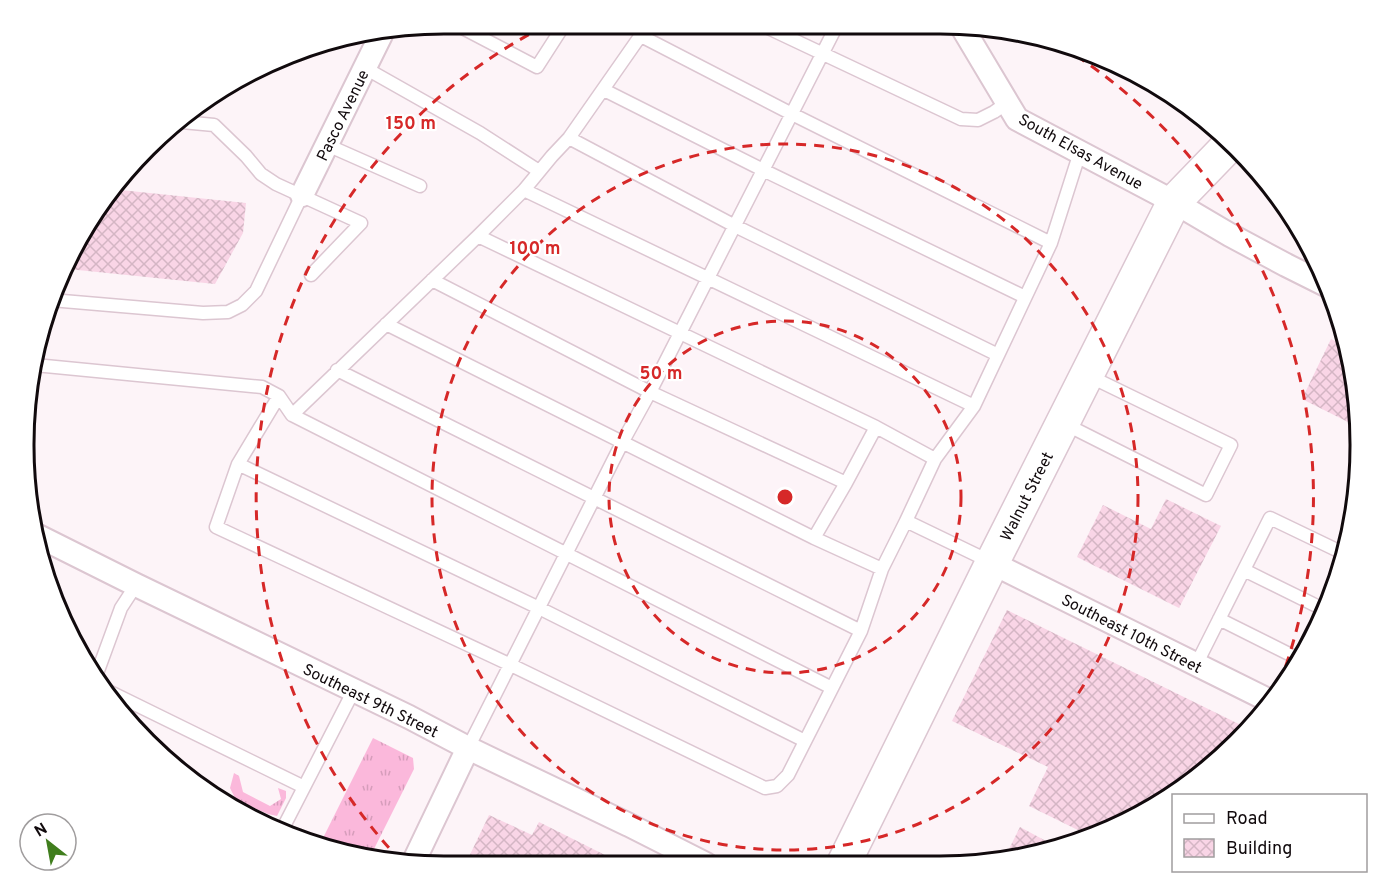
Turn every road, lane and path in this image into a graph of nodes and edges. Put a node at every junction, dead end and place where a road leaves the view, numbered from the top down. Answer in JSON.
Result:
{"nodes":[{"id":1,"x":475,"y":34,"type":"edge"},
{"id":2,"x":558,"y":34,"type":"edge"},
{"id":3,"x":643,"y":34,"type":"edge"},
{"id":4,"x":650,"y":34,"type":"edge"},
{"id":5,"x":781,"y":34,"type":"edge"},
{"id":6,"x":832,"y":34,"type":"edge"},
{"id":7,"x":967,"y":35,"type":"edge"},
{"id":8,"x":378,"y":40,"type":"edge"},
{"id":9,"x":822,"y":54,"type":"junction"},
{"id":10,"x":365,"y":68,"type":"junction"},
{"id":11,"x":604,"y":90,"type":"junction"},
{"id":12,"x":1007,"y":103,"type":"junction"},
{"id":13,"x":792,"y":114,"type":"junction"},
{"id":14,"x":190,"y":123,"type":"edge"},
{"id":15,"x":569,"y":138,"type":"junction"},
{"id":16,"x":327,"y":145,"type":"junction"},
{"id":17,"x":1225,"y":150,"type":"edge"},
{"id":18,"x":1080,"y":152,"type":"junction"},
{"id":19,"x":763,"y":170,"type":"junction"},
{"id":20,"x":539,"y":171,"type":"junction"},
{"id":21,"x":420,"y":186,"type":"dead end"},
{"id":22,"x":524,"y":190,"type":"junction"},
{"id":23,"x":302,"y":195,"type":"junction"},
{"id":24,"x":1174,"y":202,"type":"junction"},
{"id":25,"x":735,"y":226,"type":"junction"},
{"id":26,"x":478,"y":236,"type":"junction"},
{"id":27,"x":1051,"y":243,"type":"junction"},
{"id":28,"x":311,"y":275,"type":"dead end"},
{"id":29,"x":708,"y":279,"type":"junction"},
{"id":30,"x":1315,"y":279,"type":"edge"},
{"id":31,"x":432,"y":280,"type":"junction"},
{"id":32,"x":1025,"y":297,"type":"junction"},
{"id":33,"x":61,"y":301,"type":"edge"},
{"id":34,"x":386,"y":324,"type":"junction"},
{"id":35,"x":680,"y":333,"type":"junction"},
{"id":36,"x":998,"y":355,"type":"junction"},
{"id":37,"x":42,"y":366,"type":"edge"},
{"id":38,"x":337,"y":370,"type":"junction"},
{"id":39,"x":1087,"y":375,"type":"junction"},
{"id":40,"x":650,"y":392,"type":"junction"},
{"id":41,"x":279,"y":396,"type":"junction"},
{"id":42,"x":974,"y":406,"type":"junction"},
{"id":43,"x":292,"y":415,"type":"junction"},
{"id":44,"x":1062,"y":423,"type":"junction"},
{"id":45,"x":876,"y":428,"type":"junction"},
{"id":46,"x":622,"y":443,"type":"junction"},
{"id":47,"x":935,"y":459,"type":"junction"},
{"id":48,"x":238,"y":464,"type":"junction"},
{"id":49,"x":846,"y":483,"type":"junction"},
{"id":50,"x":595,"y":498,"type":"junction"},
{"id":51,"x":906,"y":521,"type":"junction"},
{"id":52,"x":814,"y":538,"type":"junction"},
{"id":53,"x":45,"y":540,"type":"edge"},
{"id":54,"x":1337,"y":550,"type":"edge"},
{"id":55,"x":567,"y":554,"type":"junction"},
{"id":56,"x":992,"y":563,"type":"junction"},
{"id":57,"x":882,"y":569,"type":"junction"},
{"id":58,"x":1244,"y":570,"type":"junction"},
{"id":59,"x":136,"y":585,"type":"junction"},
{"id":60,"x":1317,"y":606,"type":"edge"},
{"id":61,"x":539,"y":608,"type":"junction"},
{"id":62,"x":1219,"y":619,"type":"junction"},
{"id":63,"x":861,"y":631,"type":"junction"},
{"id":64,"x":1292,"y":656,"type":"edge"},
{"id":65,"x":511,"y":665,"type":"junction"},
{"id":66,"x":1196,"y":665,"type":"junction"},
{"id":67,"x":100,"y":666,"type":"edge"},
{"id":68,"x":832,"y":688,"type":"junction"},
{"id":69,"x":354,"y":690,"type":"junction"},
{"id":70,"x":1264,"y":698,"type":"edge"},
{"id":71,"x":122,"y":699,"type":"edge"},
{"id":72,"x":805,"y":741,"type":"junction"},
{"id":73,"x":468,"y":748,"type":"junction"},
{"id":74,"x":304,"y":787,"type":"junction"},
{"id":75,"x":286,"y":823,"type":"edge"},
{"id":76,"x":416,"y":855,"type":"edge"},
{"id":77,"x":690,"y":856,"type":"edge"},
{"id":78,"x":847,"y":856,"type":"edge"}],
"edges":[{"from":1,"to":2,"type":"lane"},
{"from":3,"to":11,"type":"lane"},
{"from":4,"to":13,"type":"lane"},
{"from":5,"to":9,"type":"lane"},
{"from":6,"to":9,"type":"lane"},
{"from":7,"to":12,"type":"street","name":"South Elsas Avenue"},
{"from":8,"to":10,"type":"street","name":"Pasco Avenue"},
{"from":9,"to":12,"type":"lane"},
{"from":9,"to":13,"type":"lane"},
{"from":10,"to":16,"type":"street","name":"Pasco Avenue"},
{"from":10,"to":20,"type":"lane"},
{"from":11,"to":15,"type":"lane"},
{"from":11,"to":19,"type":"lane"},
{"from":12,"to":18,"type":"street","name":"South Elsas Avenue"},
{"from":13,"to":19,"type":"lane"},
{"from":13,"to":27,"type":"lane"},
{"from":14,"to":23,"type":"lane"},
{"from":15,"to":20,"type":"lane"},
{"from":15,"to":25,"type":"lane"},
{"from":16,"to":21,"type":"lane"},
{"from":16,"to":23,"type":"street","name":"Pasco Avenue"},
{"from":17,"to":24,"type":"main road","name":"Walnut Street"},
{"from":18,"to":24,"type":"street","name":"South Elsas Avenue"},
{"from":18,"to":27,"type":"lane"},
{"from":19,"to":25,"type":"lane"},
{"from":19,"to":32,"type":"lane"},
{"from":20,"to":22,"type":"lane"},
{"from":22,"to":26,"type":"lane"},
{"from":22,"to":29,"type":"lane"},
{"from":23,"to":28,"type":"lane"},
{"from":23,"to":33,"type":"lane"},
{"from":24,"to":30,"type":"street","name":"South Elsas Avenue"},
{"from":24,"to":39,"type":"main road","name":"Walnut Street"},
{"from":25,"to":29,"type":"lane"},
{"from":25,"to":36,"type":"lane"},
{"from":26,"to":31,"type":"lane"},
{"from":26,"to":35,"type":"lane"},
{"from":27,"to":32,"type":"lane"},
{"from":29,"to":35,"type":"lane"},
{"from":29,"to":42,"type":"lane"},
{"from":31,"to":34,"type":"lane"},
{"from":31,"to":40,"type":"lane"},
{"from":32,"to":36,"type":"lane"},
{"from":34,"to":38,"type":"lane"},
{"from":34,"to":46,"type":"lane"},
{"from":35,"to":40,"type":"lane"},
{"from":35,"to":45,"type":"lane"},
{"from":36,"to":42,"type":"lane"},
{"from":37,"to":41,"type":"lane"},
{"from":38,"to":43,"type":"lane"},
{"from":38,"to":50,"type":"lane"},
{"from":39,"to":44,"type":"main road","name":"Walnut Street"},
{"from":39,"to":44,"type":"lane"},
{"from":40,"to":46,"type":"lane"},
{"from":40,"to":49,"type":"lane"},
{"from":41,"to":43,"type":"lane"},
{"from":41,"to":48,"type":"lane"},
{"from":42,"to":47,"type":"lane"},
{"from":43,"to":55,"type":"lane"},
{"from":44,"to":56,"type":"main road","name":"Walnut Street"},
{"from":45,"to":47,"type":"lane"},
{"from":45,"to":49,"type":"lane"},
{"from":46,"to":50,"type":"lane"},
{"from":46,"to":52,"type":"lane"},
{"from":47,"to":51,"type":"lane"},
{"from":48,"to":61,"type":"lane"},
{"from":48,"to":65,"type":"lane"},
{"from":49,"to":52,"type":"lane"},
{"from":50,"to":55,"type":"lane"},
{"from":50,"to":63,"type":"lane"},
{"from":51,"to":56,"type":"lane"},
{"from":51,"to":57,"type":"lane"},
{"from":52,"to":57,"type":"lane"},
{"from":53,"to":59,"type":"street","name":"Southeast 9th Street"},
{"from":54,"to":58,"type":"lane"},
{"from":55,"to":61,"type":"lane"},
{"from":55,"to":68,"type":"lane"},
{"from":56,"to":66,"type":"street","name":"Southeast 10th Street"},
{"from":56,"to":78,"type":"main road","name":"Walnut Street"},
{"from":57,"to":63,"type":"lane"},
{"from":58,"to":60,"type":"lane"},
{"from":58,"to":62,"type":"lane"},
{"from":59,"to":67,"type":"lane"},
{"from":59,"to":69,"type":"street","name":"Southeast 9th Street"},
{"from":61,"to":65,"type":"lane"},
{"from":61,"to":72,"type":"lane"},
{"from":62,"to":64,"type":"lane"},
{"from":62,"to":66,"type":"lane"},
{"from":63,"to":68,"type":"lane"},
{"from":65,"to":72,"type":"lane"},
{"from":65,"to":73,"type":"lane"},
{"from":66,"to":70,"type":"street","name":"Southeast 10th Street"},
{"from":68,"to":72,"type":"lane"},
{"from":69,"to":73,"type":"street","name":"Southeast 9th Street"},
{"from":69,"to":74,"type":"lane"},
{"from":71,"to":74,"type":"lane"},
{"from":73,"to":76,"type":"street"},
{"from":73,"to":77,"type":"street","name":"Southeast 9th Street"},
{"from":74,"to":75,"type":"lane"}]}
